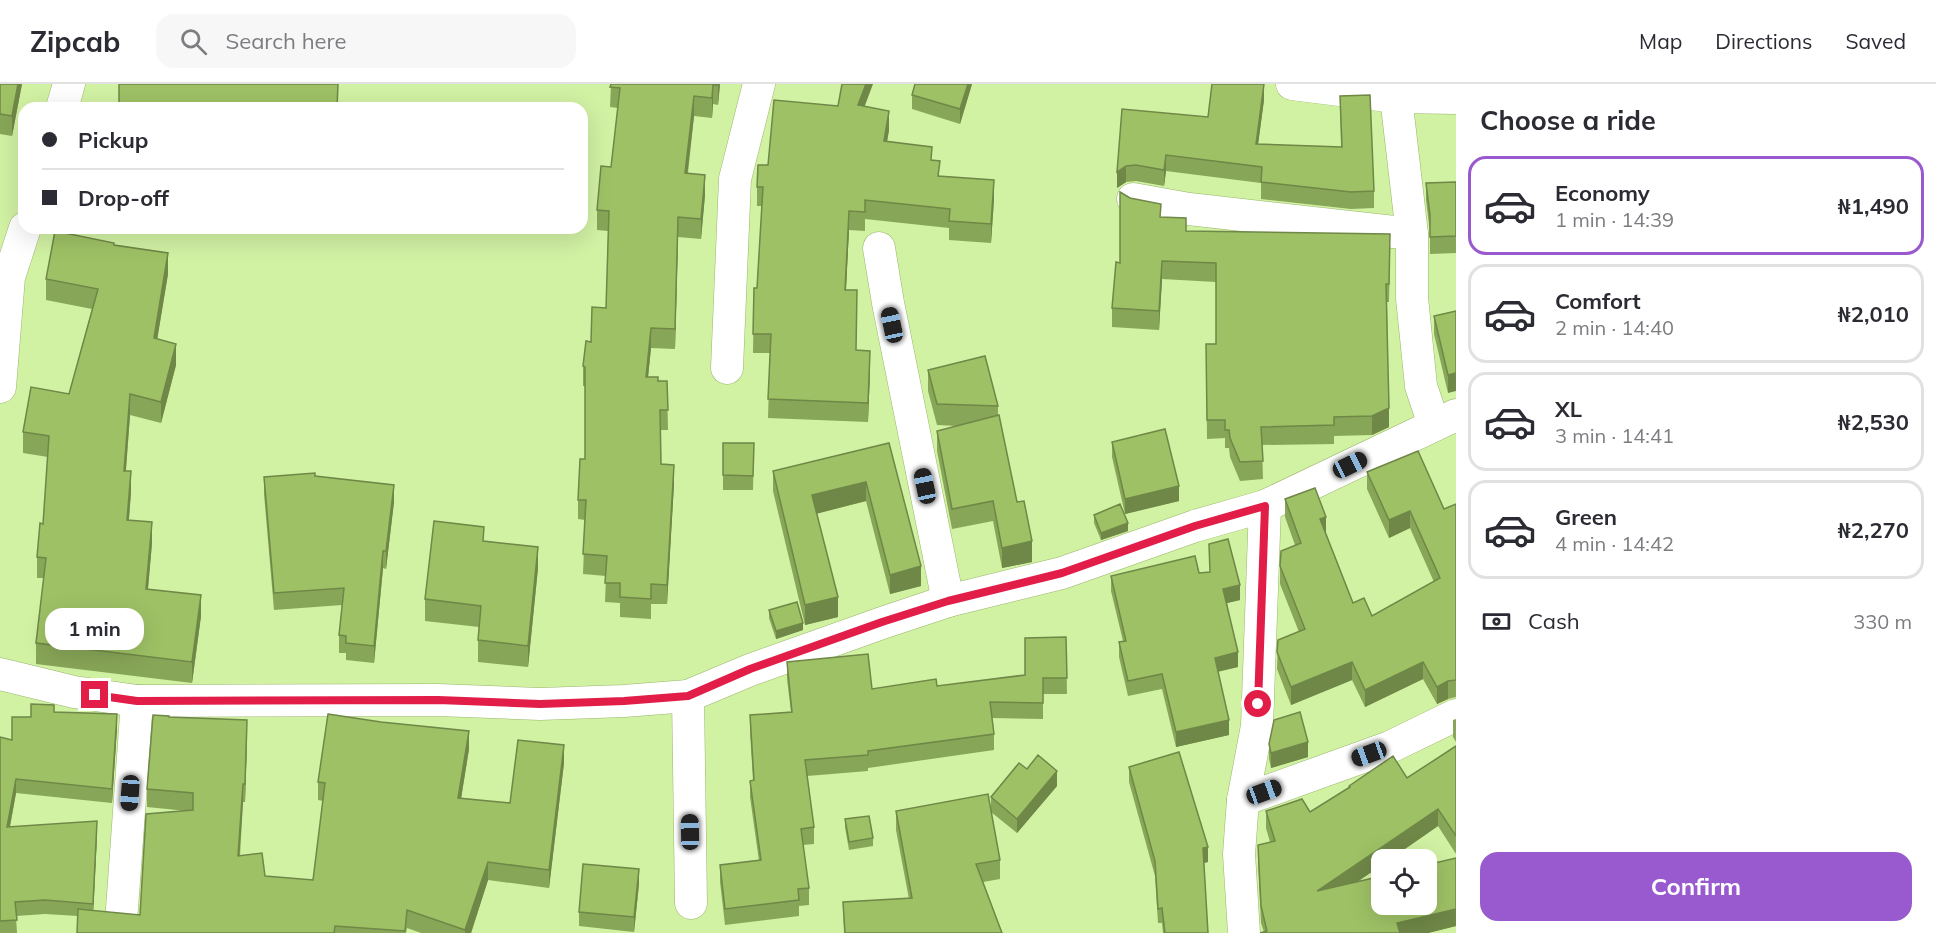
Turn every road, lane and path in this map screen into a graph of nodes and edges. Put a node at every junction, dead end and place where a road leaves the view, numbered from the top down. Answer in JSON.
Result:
{"nodes":[{"id":1,"x":69,"y":84,"type":"edge"},
{"id":2,"x":759,"y":84,"type":"edge"},
{"id":3,"x":1292,"y":84,"type":"edge"},
{"id":4,"x":1396,"y":91,"type":"edge"},
{"id":5,"x":1456,"y":98,"type":"edge"},
{"id":6,"x":64,"y":102,"type":"edge"},
{"id":7,"x":1133,"y":199,"type":"edge"},
{"id":8,"x":22,"y":234,"type":"edge"},
{"id":9,"x":1412,"y":234,"type":"junction"},
{"id":10,"x":879,"y":249,"type":"dead end"},
{"id":11,"x":5,"y":276,"type":"edge"},
{"id":12,"x":727,"y":368,"type":"dead end"},
{"id":13,"x":0,"y":387,"type":"edge"},
{"id":14,"x":1445,"y":420,"type":"edge"},
{"id":15,"x":1265,"y":506,"type":"junction"},
{"id":16,"x":948,"y":601,"type":"junction"},
{"id":17,"x":0,"y":674,"type":"edge"},
{"id":18,"x":688,"y":696,"type":"junction"},
{"id":19,"x":137,"y":701,"type":"junction"},
{"id":20,"x":1456,"y":715,"type":"edge"},
{"id":21,"x":1243,"y":800,"type":"junction"},
{"id":22,"x":691,"y":903,"type":"dead end"},
{"id":23,"x":122,"y":909,"type":"dead end"},
{"id":24,"x":1244,"y":933,"type":"edge"}],
"edges":[{"from":1,"to":6,"type":"street"},
{"from":2,"to":12,"type":"street"},
{"from":3,"to":4,"type":"street"},
{"from":4,"to":5,"type":"street"},
{"from":4,"to":9,"type":"street"},
{"from":7,"to":9,"type":"street"},
{"from":8,"to":11,"type":"street"},
{"from":9,"to":14,"type":"street"},
{"from":10,"to":16,"type":"street"},
{"from":11,"to":13,"type":"street"},
{"from":14,"to":15,"type":"street"},
{"from":15,"to":16,"type":"street"},
{"from":15,"to":21,"type":"street"},
{"from":16,"to":18,"type":"street"},
{"from":17,"to":19,"type":"street"},
{"from":18,"to":19,"type":"street"},
{"from":18,"to":22,"type":"street"},
{"from":19,"to":23,"type":"street"},
{"from":20,"to":21,"type":"street"},
{"from":21,"to":24,"type":"street"}]}
